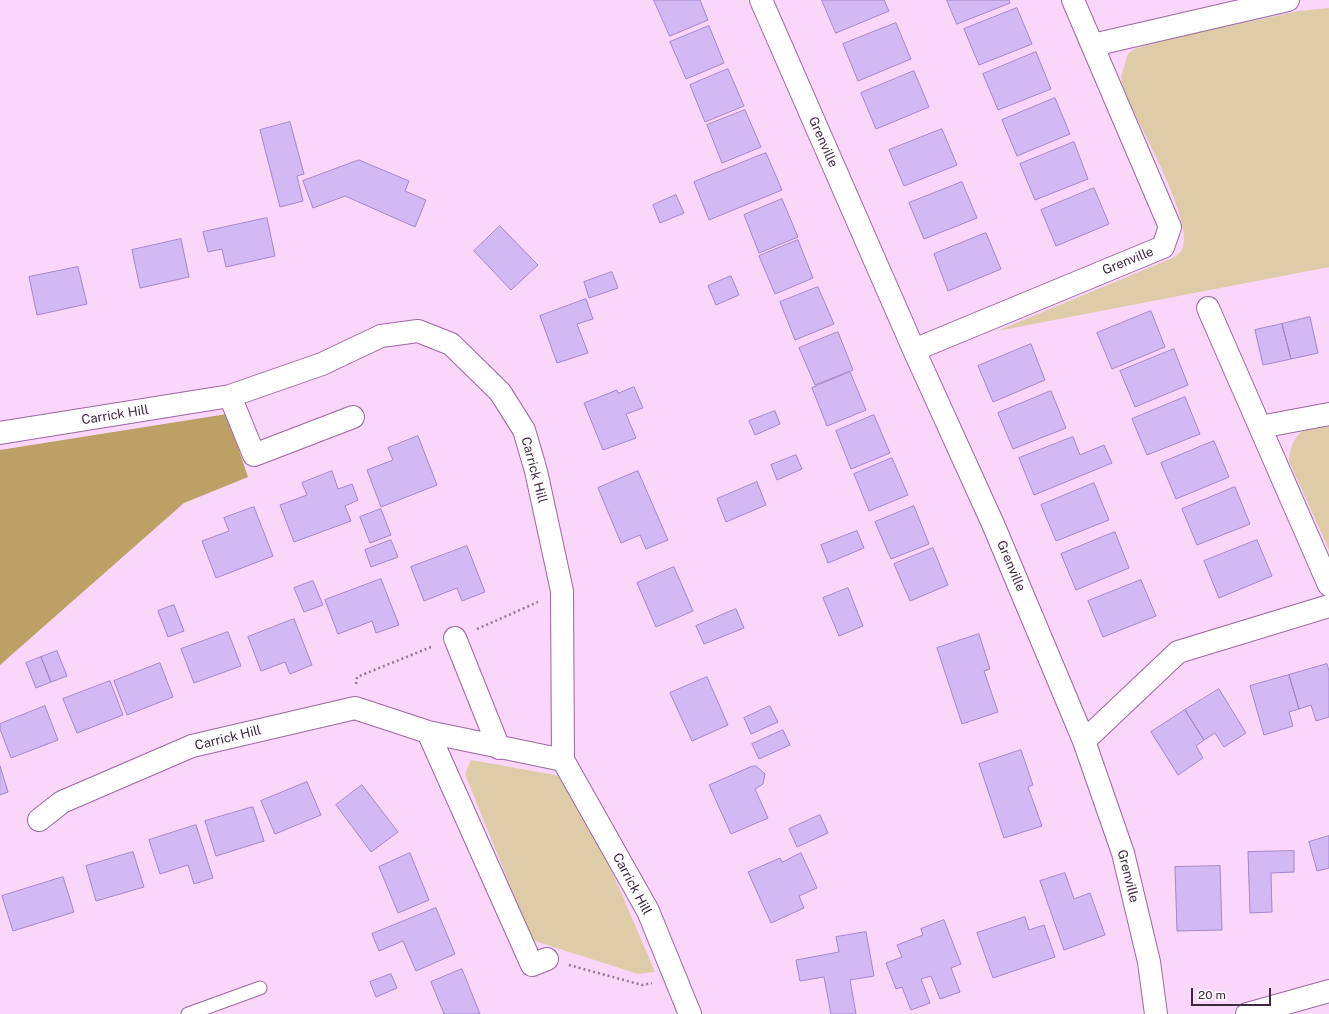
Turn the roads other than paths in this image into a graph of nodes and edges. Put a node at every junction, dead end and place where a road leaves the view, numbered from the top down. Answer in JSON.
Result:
{"nodes":[{"id":1,"x":761,"y":0,"type":"edge"},
{"id":2,"x":1073,"y":0,"type":"edge"},
{"id":3,"x":1288,"y":0,"type":"edge"},
{"id":4,"x":1092,"y":45,"type":"junction"},
{"id":5,"x":1208,"y":308,"type":"dead end"},
{"id":6,"x":914,"y":350,"type":"junction"},
{"id":7,"x":230,"y":396,"type":"junction"},
{"id":8,"x":1329,"y":414,"type":"edge"},
{"id":9,"x":353,"y":417,"type":"dead end"},
{"id":10,"x":1260,"y":427,"type":"junction"},
{"id":11,"x":0,"y":433,"type":"edge"},
{"id":12,"x":1329,"y":585,"type":"edge"},
{"id":13,"x":1329,"y":606,"type":"edge"},
{"id":14,"x":455,"y":638,"type":"dead end"},
{"id":15,"x":428,"y":732,"type":"junction"},
{"id":16,"x":1084,"y":741,"type":"junction"},
{"id":17,"x":499,"y":748,"type":"junction"},
{"id":18,"x":563,"y":760,"type":"junction"},
{"id":19,"x":39,"y":820,"type":"dead end"},
{"id":20,"x":547,"y":959,"type":"road end"},
{"id":21,"x":260,"y":988,"type":"dead end"},
{"id":22,"x":1329,"y":991,"type":"edge"},
{"id":23,"x":188,"y":1014,"type":"edge"},
{"id":24,"x":690,"y":1014,"type":"edge"},
{"id":25,"x":1156,"y":1014,"type":"edge"},
{"id":26,"x":1247,"y":1014,"type":"edge"}],
"edges":[{"from":1,"to":6,"type":"street","name":"Grenville"},
{"from":2,"to":4,"type":"street","name":"Grenville"},
{"from":3,"to":4,"type":"street"},
{"from":4,"to":6,"type":"street","name":"Grenville"},
{"from":5,"to":10,"type":"street"},
{"from":6,"to":16,"type":"street","name":"Grenville"},
{"from":7,"to":9,"type":"street"},
{"from":7,"to":11,"type":"street","name":"Carrick Hill"},
{"from":7,"to":18,"type":"street","name":"Carrick Hill"},
{"from":8,"to":10,"type":"street"},
{"from":10,"to":12,"type":"street"},
{"from":13,"to":16,"type":"street"},
{"from":14,"to":17,"type":"street"},
{"from":15,"to":17,"type":"street","name":"Carrick Hill"},
{"from":15,"to":19,"type":"street","name":"Carrick Hill"},
{"from":15,"to":20,"type":"street"},
{"from":16,"to":25,"type":"street","name":"Grenville"},
{"from":17,"to":18,"type":"street","name":"Carrick Hill"},
{"from":18,"to":24,"type":"street","name":"Carrick Hill"},
{"from":21,"to":23,"type":"lane"},
{"from":22,"to":26,"type":"street"}]}
